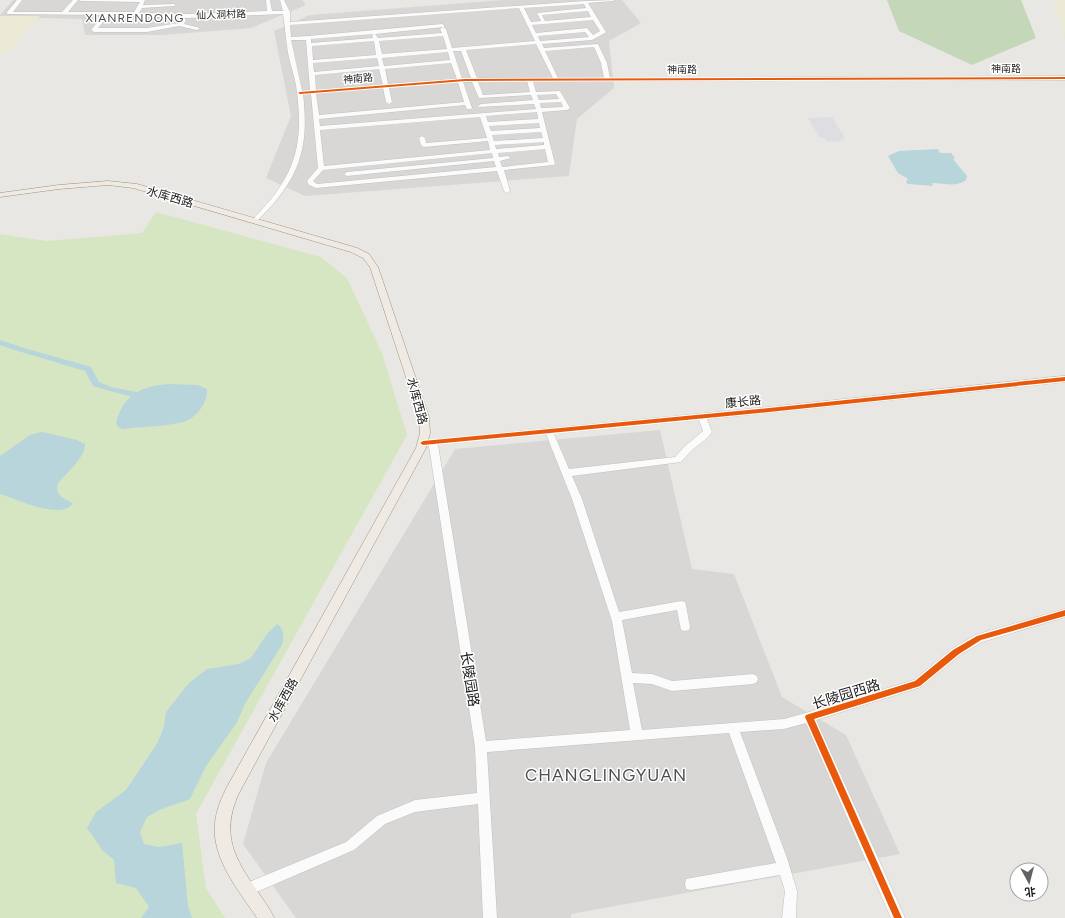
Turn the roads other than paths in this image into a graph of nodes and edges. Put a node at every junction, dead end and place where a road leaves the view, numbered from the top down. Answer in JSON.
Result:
{"nodes":[{"id":1,"x":20,"y":0,"type":"edge"},
{"id":2,"x":76,"y":0,"type":"edge"},
{"id":3,"x":81,"y":0,"type":"edge"},
{"id":4,"x":116,"y":0,"type":"edge"},
{"id":5,"x":268,"y":0,"type":"edge"},
{"id":6,"x":282,"y":0,"type":"edge"},
{"id":7,"x":613,"y":0,"type":"edge"},
{"id":8,"x":145,"y":1,"type":"edge"},
{"id":9,"x":176,"y":2,"type":"edge"},
{"id":10,"x":586,"y":2,"type":"junction"},
{"id":11,"x":140,"y":7,"type":"junction"},
{"id":12,"x":522,"y":7,"type":"junction"},
{"id":13,"x":590,"y":9,"type":"junction"},
{"id":14,"x":287,"y":12,"type":"junction"},
{"id":15,"x":270,"y":13,"type":"junction"},
{"id":16,"x":437,"y":13,"type":"junction"},
{"id":17,"x":63,"y":14,"type":"junction"},
{"id":18,"x":108,"y":14,"type":"junction"},
{"id":19,"x":136,"y":14,"type":"junction"},
{"id":20,"x":183,"y":14,"type":"junction"},
{"id":21,"x":168,"y":15,"type":"junction"},
{"id":22,"x":595,"y":18,"type":"junction"},
{"id":23,"x":544,"y":23,"type":"junction"},
{"id":24,"x":181,"y":24,"type":"junction"},
{"id":25,"x":287,"y":24,"type":"junction"},
{"id":26,"x":530,"y":24,"type":"junction"},
{"id":27,"x":442,"y":26,"type":"junction"},
{"id":28,"x":197,"y":28,"type":"dead end"},
{"id":29,"x":374,"y":32,"type":"junction"},
{"id":30,"x":444,"y":34,"type":"junction"},
{"id":31,"x":535,"y":35,"type":"junction"},
{"id":32,"x":308,"y":38,"type":"junction"},
{"id":33,"x":592,"y":38,"type":"junction"},
{"id":34,"x":288,"y":39,"type":"junction"},
{"id":35,"x":376,"y":40,"type":"junction"},
{"id":36,"x":538,"y":43,"type":"junction"},
{"id":37,"x":309,"y":45,"type":"junction"},
{"id":38,"x":490,"y":47,"type":"junction"},
{"id":39,"x":463,"y":49,"type":"junction"},
{"id":40,"x":450,"y":50,"type":"junction"},
{"id":41,"x":542,"y":50,"type":"junction"},
{"id":42,"x":493,"y":53,"type":"dead end"},
{"id":43,"x":379,"y":56,"type":"junction"},
{"id":44,"x":453,"y":61,"type":"junction"},
{"id":45,"x":311,"y":62,"type":"junction"},
{"id":46,"x":382,"y":67,"type":"junction"},
{"id":47,"x":312,"y":74,"type":"junction"},
{"id":48,"x":1065,"y":78,"type":"edge"},
{"id":49,"x":529,"y":79,"type":"junction"},
{"id":50,"x":556,"y":79,"type":"junction"},
{"id":51,"x":607,"y":79,"type":"junction"},
{"id":52,"x":459,"y":80,"type":"junction"},
{"id":53,"x":474,"y":80,"type":"junction"},
{"id":54,"x":385,"y":86,"type":"junction"},
{"id":55,"x":314,"y":92,"type":"junction"},
{"id":56,"x":300,"y":93,"type":"junction"},
{"id":57,"x":535,"y":93,"type":"junction"},
{"id":58,"x":563,"y":100,"type":"junction"},
{"id":59,"x":389,"y":102,"type":"dead end"},
{"id":60,"x":537,"y":102,"type":"junction"},
{"id":61,"x":467,"y":103,"type":"junction"},
{"id":62,"x":481,"y":106,"type":"dead end"},
{"id":63,"x":540,"y":110,"type":"junction"},
{"id":64,"x":470,"y":114,"type":"junction"},
{"id":65,"x":482,"y":114,"type":"junction"},
{"id":66,"x":316,"y":116,"type":"junction"},
{"id":67,"x":542,"y":121,"type":"junction"},
{"id":68,"x":485,"y":124,"type":"junction"},
{"id":69,"x":317,"y":128,"type":"junction"},
{"id":70,"x":544,"y":130,"type":"junction"},
{"id":71,"x":422,"y":138,"type":"dead end"},
{"id":72,"x":491,"y":138,"type":"junction"},
{"id":73,"x":547,"y":144,"type":"junction"},
{"id":74,"x":495,"y":151,"type":"junction"},
{"id":75,"x":508,"y":158,"type":"dead end"},
{"id":76,"x":497,"y":159,"type":"junction"},
{"id":77,"x":322,"y":168,"type":"junction"},
{"id":78,"x":500,"y":169,"type":"junction"},
{"id":79,"x":347,"y":174,"type":"dead end"},
{"id":80,"x":507,"y":191,"type":"dead end"},
{"id":81,"x":0,"y":195,"type":"edge"},
{"id":82,"x":254,"y":221,"type":"junction"},
{"id":83,"x":1065,"y":379,"type":"edge"},
{"id":84,"x":702,"y":417,"type":"junction"},
{"id":85,"x":548,"y":432,"type":"junction"},
{"id":86,"x":428,"y":443,"type":"junction"},
{"id":87,"x":566,"y":474,"type":"junction"},
{"id":88,"x":1065,"y":613,"type":"edge"},
{"id":89,"x":616,"y":617,"type":"junction"},
{"id":90,"x":685,"y":627,"type":"dead end"},
{"id":91,"x":627,"y":678,"type":"junction"},
{"id":92,"x":753,"y":680,"type":"dead end"},
{"id":93,"x":809,"y":718,"type":"junction"},
{"id":94,"x":733,"y":728,"type":"junction"},
{"id":95,"x":637,"y":735,"type":"junction"},
{"id":96,"x":481,"y":747,"type":"junction"},
{"id":97,"x":483,"y":798,"type":"junction"},
{"id":98,"x":784,"y":868,"type":"junction"},
{"id":99,"x":690,"y":884,"type":"dead end"},
{"id":100,"x":247,"y":890,"type":"junction"},
{"id":101,"x":266,"y":918,"type":"edge"},
{"id":102,"x":490,"y":918,"type":"edge"},
{"id":103,"x":790,"y":918,"type":"edge"},
{"id":104,"x":898,"y":918,"type":"edge"}],
"edges":[{"from":1,"to":17,"type":"street","name":"仙人洞村路"},
{"from":2,"to":17,"type":"street"},
{"from":3,"to":4,"type":"street"},
{"from":4,"to":8,"type":"street"},
{"from":5,"to":15,"type":"street"},
{"from":6,"to":14,"type":"street"},
{"from":7,"to":10,"type":"street"},
{"from":8,"to":9,"type":"street"},
{"from":8,"to":11,"type":"street"},
{"from":9,"to":11,"type":"street"},
{"from":9,"to":21,"type":"street"},
{"from":10,"to":12,"type":"street"},
{"from":10,"to":13,"type":"street"},
{"from":11,"to":19,"type":"street"},
{"from":12,"to":16,"type":"street"},
{"from":12,"to":26,"type":"street"},
{"from":13,"to":22,"type":"street"},
{"from":13,"to":23,"type":"street"},
{"from":14,"to":15,"type":"street","name":"仙人洞村路"},
{"from":14,"to":25,"type":"street"},
{"from":15,"to":20,"type":"street","name":"仙人洞村路"},
{"from":16,"to":25,"type":"street"},
{"from":16,"to":27,"type":"street"},
{"from":17,"to":18,"type":"street","name":"仙人洞村路"},
{"from":18,"to":19,"type":"street","name":"仙人洞村路"},
{"from":18,"to":24,"type":"street"},
{"from":19,"to":21,"type":"street","name":"仙人洞村路"},
{"from":20,"to":21,"type":"street","name":"仙人洞村路"},
{"from":20,"to":24,"type":"street"},
{"from":22,"to":23,"type":"street"},
{"from":22,"to":33,"type":"street"},
{"from":23,"to":26,"type":"street"},
{"from":24,"to":28,"type":"street"},
{"from":25,"to":34,"type":"street"},
{"from":26,"to":31,"type":"street"},
{"from":27,"to":29,"type":"street"},
{"from":27,"to":30,"type":"street"},
{"from":29,"to":32,"type":"street"},
{"from":29,"to":35,"type":"street"},
{"from":30,"to":35,"type":"street"},
{"from":30,"to":40,"type":"street"},
{"from":31,"to":33,"type":"street"},
{"from":31,"to":36,"type":"street"},
{"from":32,"to":34,"type":"street"},
{"from":32,"to":37,"type":"street"},
{"from":33,"to":36,"type":"street"},
{"from":34,"to":56,"type":"street"},
{"from":35,"to":37,"type":"street"},
{"from":35,"to":43,"type":"street"},
{"from":36,"to":38,"type":"street"},
{"from":36,"to":41,"type":"street"},
{"from":37,"to":45,"type":"street"},
{"from":38,"to":39,"type":"street"},
{"from":38,"to":42,"type":"street"},
{"from":39,"to":40,"type":"street"},
{"from":39,"to":53,"type":"street"},
{"from":40,"to":43,"type":"street"},
{"from":40,"to":44,"type":"street"},
{"from":41,"to":50,"type":"street"},
{"from":41,"to":51,"type":"street"},
{"from":43,"to":45,"type":"street"},
{"from":43,"to":46,"type":"street"},
{"from":44,"to":46,"type":"street"},
{"from":44,"to":52,"type":"street"},
{"from":45,"to":47,"type":"street"},
{"from":46,"to":47,"type":"street"},
{"from":46,"to":54,"type":"street"},
{"from":47,"to":55,"type":"street"},
{"from":48,"to":51,"type":"street","name":"神南路"},
{"from":49,"to":50,"type":"street","name":"神南路"},
{"from":49,"to":53,"type":"street","name":"神南路"},
{"from":49,"to":57,"type":"street"},
{"from":50,"to":51,"type":"street","name":"神南路"},
{"from":52,"to":53,"type":"street","name":"神南路"},
{"from":52,"to":54,"type":"street","name":"神南路"},
{"from":52,"to":61,"type":"street"},
{"from":53,"to":57,"type":"street"},
{"from":54,"to":55,"type":"street","name":"神南路"},
{"from":54,"to":59,"type":"street"},
{"from":55,"to":56,"type":"street","name":"神南路"},
{"from":55,"to":66,"type":"street"},
{"from":56,"to":82,"type":"street"},
{"from":57,"to":58,"type":"street"},
{"from":57,"to":60,"type":"street"},
{"from":58,"to":60,"type":"street"},
{"from":58,"to":63,"type":"street"},
{"from":60,"to":62,"type":"street"},
{"from":60,"to":63,"type":"street"},
{"from":61,"to":64,"type":"street"},
{"from":61,"to":66,"type":"street"},
{"from":63,"to":65,"type":"street"},
{"from":63,"to":67,"type":"street"},
{"from":64,"to":65,"type":"street"},
{"from":64,"to":69,"type":"street"},
{"from":65,"to":68,"type":"street"},
{"from":66,"to":69,"type":"street"},
{"from":67,"to":68,"type":"street"},
{"from":67,"to":70,"type":"street"},
{"from":68,"to":72,"type":"street"},
{"from":69,"to":77,"type":"street"},
{"from":70,"to":72,"type":"street"},
{"from":70,"to":73,"type":"street"},
{"from":71,"to":72,"type":"street"},
{"from":72,"to":73,"type":"street"},
{"from":72,"to":74,"type":"street"},
{"from":73,"to":74,"type":"street"},
{"from":73,"to":78,"type":"street"},
{"from":74,"to":76,"type":"street"},
{"from":74,"to":77,"type":"street"},
{"from":75,"to":76,"type":"street"},
{"from":76,"to":78,"type":"street"},
{"from":76,"to":79,"type":"street"},
{"from":77,"to":78,"type":"street"},
{"from":78,"to":80,"type":"street"},
{"from":81,"to":82,"type":"main road","name":"水库西路"},
{"from":82,"to":86,"type":"main road","name":"水库西路"},
{"from":83,"to":84,"type":"street","name":"康长路"},
{"from":84,"to":85,"type":"street","name":"康长路"},
{"from":84,"to":87,"type":"street"},
{"from":85,"to":86,"type":"street","name":"康长路"},
{"from":85,"to":87,"type":"street"},
{"from":86,"to":96,"type":"street","name":"长陵园路"},
{"from":86,"to":100,"type":"main road","name":"水库西路"},
{"from":87,"to":89,"type":"street"},
{"from":88,"to":93,"type":"street","name":"长陵园西路"},
{"from":89,"to":90,"type":"street"},
{"from":89,"to":91,"type":"street"},
{"from":91,"to":92,"type":"street"},
{"from":91,"to":95,"type":"street"},
{"from":93,"to":94,"type":"street"},
{"from":93,"to":104,"type":"street","name":"长陵园西路"},
{"from":94,"to":95,"type":"street"},
{"from":94,"to":98,"type":"street"},
{"from":95,"to":96,"type":"street"},
{"from":96,"to":97,"type":"street","name":"长陵园路"},
{"from":97,"to":100,"type":"street"},
{"from":97,"to":102,"type":"street","name":"长陵园路"},
{"from":98,"to":99,"type":"street"},
{"from":98,"to":103,"type":"street"},
{"from":100,"to":101,"type":"main road","name":"水库西路"}]}
